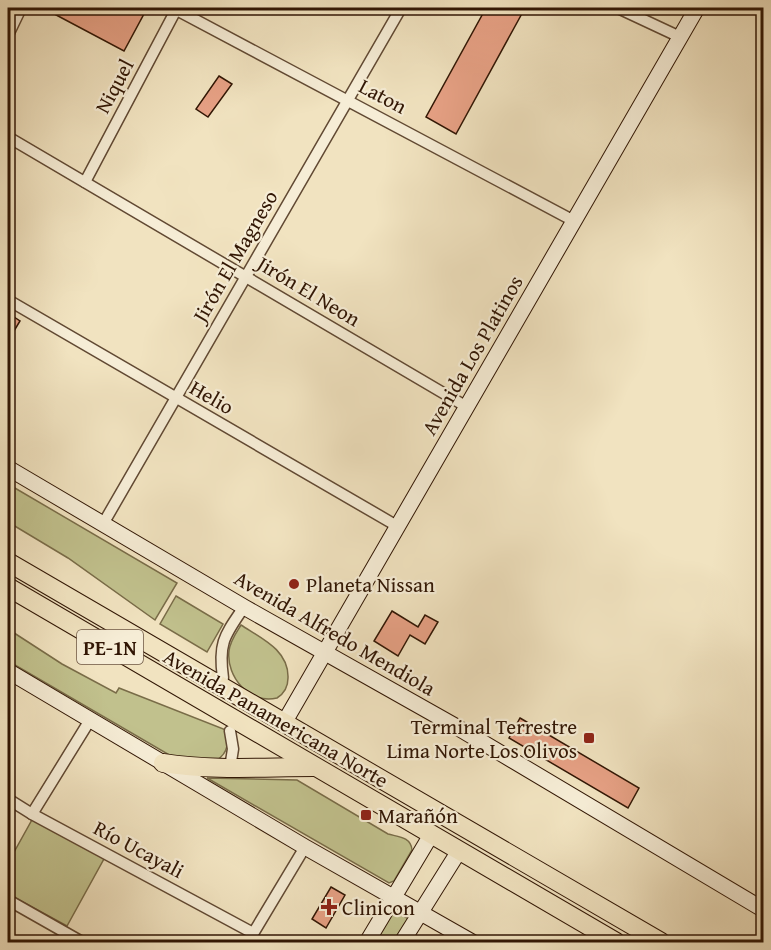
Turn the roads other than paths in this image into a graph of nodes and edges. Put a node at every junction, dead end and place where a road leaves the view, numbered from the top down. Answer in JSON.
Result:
{"nodes":[{"id":1,"x":21,"y":8,"type":"edge"},
{"id":2,"x":175,"y":8,"type":"edge"},
{"id":3,"x":401,"y":8,"type":"edge"},
{"id":4,"x":618,"y":8,"type":"edge"},
{"id":5,"x":697,"y":8,"type":"edge"},
{"id":6,"x":8,"y":35,"type":"edge"},
{"id":7,"x":680,"y":37,"type":"junction"},
{"id":8,"x":348,"y":100,"type":"junction"},
{"id":9,"x":8,"y":137,"type":"edge"},
{"id":10,"x":85,"y":182,"type":"junction"},
{"id":11,"x":574,"y":221,"type":"junction"},
{"id":12,"x":246,"y":276,"type":"junction"},
{"id":13,"x":8,"y":300,"type":"edge"},
{"id":14,"x":175,"y":399,"type":"junction"},
{"id":15,"x":466,"y":407,"type":"junction"},
{"id":16,"x":8,"y":468,"type":"edge"},
{"id":17,"x":103,"y":524,"type":"junction"},
{"id":18,"x":397,"y":526,"type":"junction"},
{"id":19,"x":8,"y":562,"type":"edge"},
{"id":20,"x":8,"y":587,"type":"edge"},
{"id":21,"x":244,"y":607,"type":"junction"},
{"id":22,"x":325,"y":651,"type":"junction"},
{"id":23,"x":8,"y":671,"type":"edge"},
{"id":24,"x":223,"y":678,"type":"dead end"},
{"id":25,"x":90,"y":720,"type":"junction"},
{"id":26,"x":284,"y":723,"type":"junction"},
{"id":27,"x":230,"y":731,"type":"dead end"},
{"id":28,"x":163,"y":763,"type":"junction"},
{"id":29,"x":315,"y":766,"type":"junction"},
{"id":30,"x":230,"y":768,"type":"junction"},
{"id":31,"x":8,"y":799,"type":"edge"},
{"id":32,"x":32,"y":814,"type":"junction"},
{"id":33,"x":431,"y":834,"type":"junction"},
{"id":34,"x":305,"y":847,"type":"junction"},
{"id":35,"x":459,"y":851,"type":"junction"},
{"id":36,"x":394,"y":897,"type":"junction"},
{"id":37,"x":8,"y":900,"type":"edge"},
{"id":38,"x":764,"y":910,"type":"edge"},
{"id":39,"x":420,"y":912,"type":"junction"},
{"id":40,"x":250,"y":938,"type":"edge"},
{"id":41,"x":82,"y":942,"type":"edge"},
{"id":42,"x":367,"y":942,"type":"edge"},
{"id":43,"x":402,"y":942,"type":"edge"},
{"id":44,"x":472,"y":942,"type":"edge"},
{"id":45,"x":616,"y":942,"type":"edge"},
{"id":46,"x":661,"y":942,"type":"edge"}],
"edges":[{"from":1,"to":6,"type":"street"},
{"from":2,"to":8,"type":"street","name":"Laton"},
{"from":2,"to":10,"type":"street","name":"Niquel"},
{"from":3,"to":8,"type":"street","name":"Jirón El Magneso"},
{"from":4,"to":7,"type":"street"},
{"from":5,"to":7,"type":"main road","name":"Avenida Los Platinos"},
{"from":7,"to":11,"type":"main road","name":"Avenida Los Platinos"},
{"from":8,"to":11,"type":"street","name":"Laton"},
{"from":8,"to":12,"type":"street","name":"Jirón El Magneso"},
{"from":9,"to":10,"type":"street","name":"Jirón El Neon"},
{"from":10,"to":12,"type":"street","name":"Jirón El Neon"},
{"from":11,"to":15,"type":"main road","name":"Avenida Los Platinos"},
{"from":12,"to":14,"type":"street","name":"Jirón El Magneso"},
{"from":12,"to":15,"type":"street","name":"Jirón El Neon"},
{"from":13,"to":14,"type":"street","name":"Helio"},
{"from":14,"to":17,"type":"street","name":"Jirón El Magneso"},
{"from":14,"to":18,"type":"street","name":"Helio"},
{"from":15,"to":18,"type":"main road","name":"Avenida Los Platinos"},
{"from":16,"to":17,"type":"main road","name":"Avenida Alfredo Mendiola"},
{"from":17,"to":21,"type":"main road","name":"Avenida Alfredo Mendiola"},
{"from":18,"to":22,"type":"main road","name":"Avenida Los Platinos"},
{"from":19,"to":26,"type":"highway","name":"Avenida Panamericana Norte","number":"PE-1N"},
{"from":20,"to":29,"type":"highway","name":"Avenida Panamericana Norte","number":"PE-1N"},
{"from":21,"to":22,"type":"main road","name":"Avenida Alfredo Mendiola"},
{"from":21,"to":24,"type":"street"},
{"from":22,"to":26,"type":"main road","name":"Avenida Los Platinos"},
{"from":22,"to":38,"type":"main road","name":"Avenida Alfredo Mendiola"},
{"from":23,"to":25,"type":"main road"},
{"from":25,"to":28,"type":"main road"},
{"from":25,"to":32,"type":"street"},
{"from":26,"to":46,"type":"highway","name":"Avenida Panamericana Norte","number":"PE-1N"},
{"from":27,"to":30,"type":"street"},
{"from":28,"to":30,"type":"highway"},
{"from":28,"to":34,"type":"main road"},
{"from":29,"to":30,"type":"highway"},
{"from":29,"to":33,"type":"highway","name":"Avenida Panamericana Norte","number":"PE-1N"},
{"from":31,"to":32,"type":"street","name":"Río Ucayali"},
{"from":32,"to":40,"type":"street","name":"Río Ucayali"},
{"from":33,"to":35,"type":"highway","name":"Avenida Panamericana Norte","number":"PE-1N"},
{"from":33,"to":36,"type":"main road"},
{"from":34,"to":36,"type":"main road"},
{"from":34,"to":40,"type":"street"},
{"from":35,"to":39,"type":"main road"},
{"from":35,"to":45,"type":"highway","name":"Avenida Panamericana Norte","number":"PE-1N"},
{"from":36,"to":39,"type":"main road"},
{"from":36,"to":42,"type":"main road"},
{"from":37,"to":41,"type":"street"},
{"from":39,"to":43,"type":"main road"},
{"from":39,"to":44,"type":"main road"}]}
